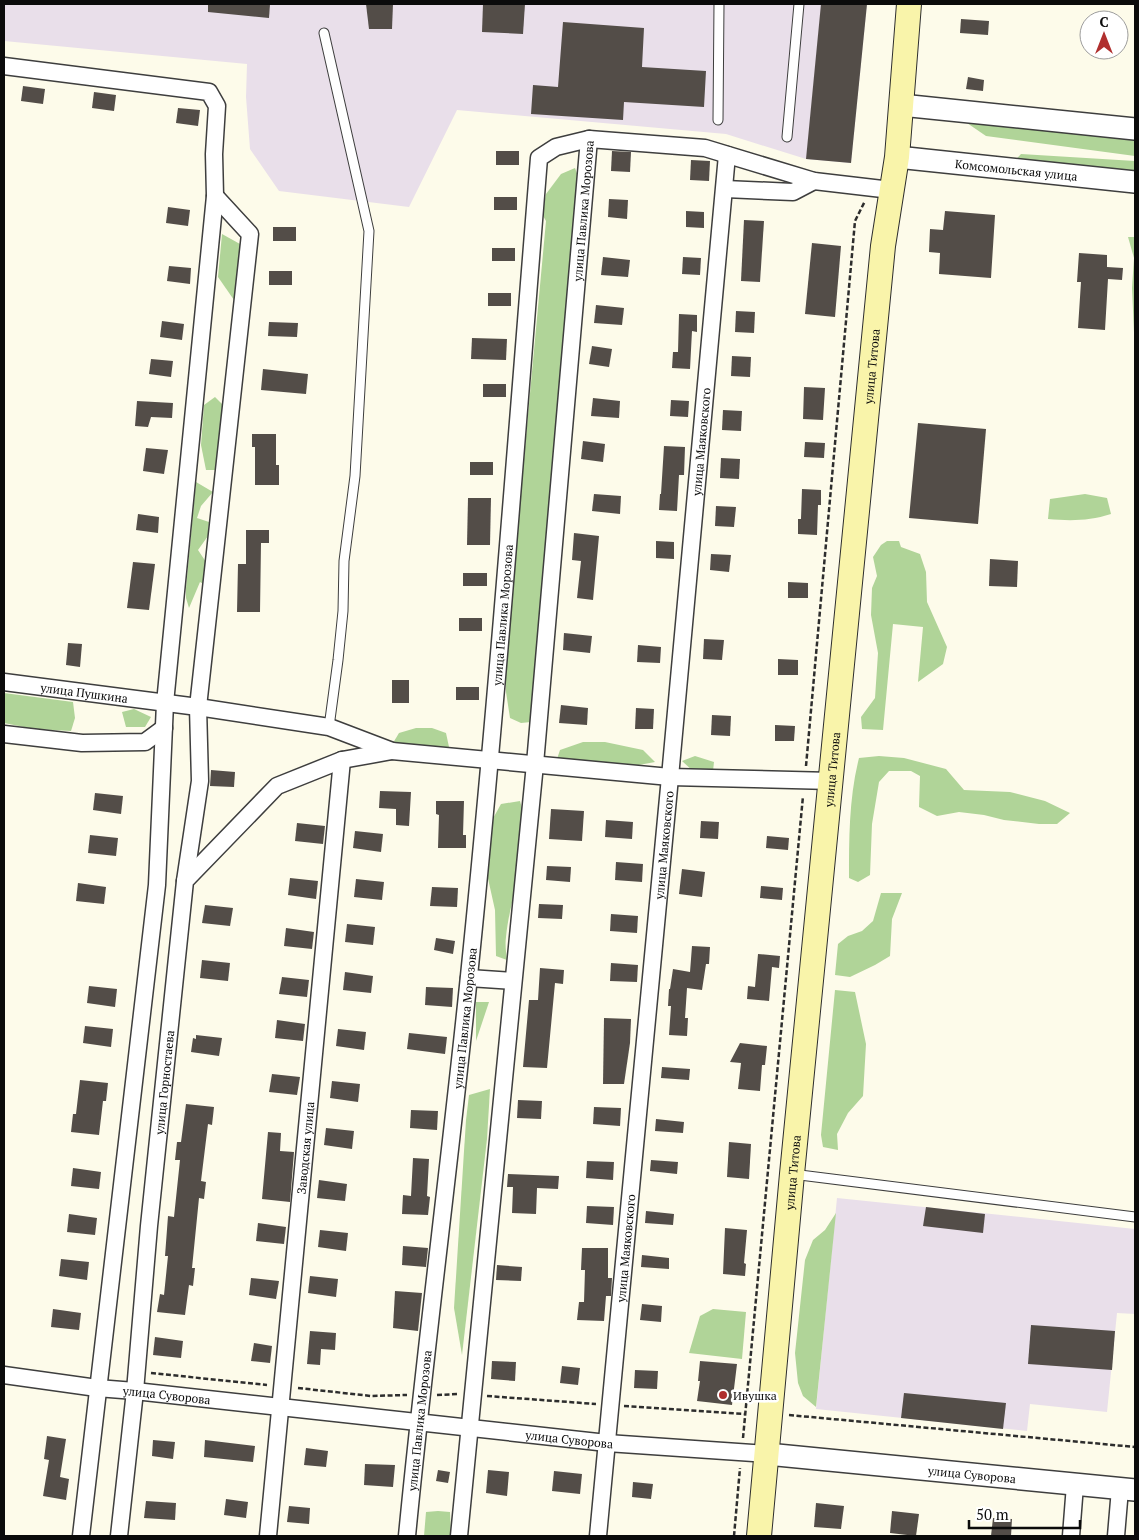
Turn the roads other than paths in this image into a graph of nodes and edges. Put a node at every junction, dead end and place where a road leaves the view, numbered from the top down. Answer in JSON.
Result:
{"nodes":[{"id":1,"x":719,"y":4,"type":"edge"},
{"id":2,"x":799,"y":4,"type":"edge"},
{"id":3,"x":909,"y":4,"type":"edge"},
{"id":4,"x":324,"y":34,"type":"dead end"},
{"id":5,"x":4,"y":66,"type":"edge"},
{"id":6,"x":901,"y":104,"type":"junction"},
{"id":7,"x":718,"y":120,"type":"dead end"},
{"id":8,"x":1135,"y":128,"type":"edge"},
{"id":9,"x":787,"y":137,"type":"dead end"},
{"id":10,"x":589,"y":139,"type":"junction"},
{"id":11,"x":727,"y":155,"type":"junction"},
{"id":12,"x":897,"y":157,"type":"junction"},
{"id":13,"x":814,"y":181,"type":"junction"},
{"id":14,"x":1135,"y":182,"type":"edge"},
{"id":15,"x":725,"y":189,"type":"junction"},
{"id":16,"x":882,"y":189,"type":"junction"},
{"id":17,"x":215,"y":196,"type":"junction"},
{"id":18,"x":4,"y":682,"type":"edge"},
{"id":19,"x":165,"y":703,"type":"junction"},
{"id":20,"x":198,"y":707,"type":"junction"},
{"id":21,"x":329,"y":727,"type":"junction"},
{"id":22,"x":164,"y":728,"type":"junction"},
{"id":23,"x":4,"y":734,"type":"edge"},
{"id":24,"x":392,"y":751,"type":"junction"},
{"id":25,"x":342,"y":760,"type":"junction"},
{"id":26,"x":490,"y":760,"type":"junction"},
{"id":27,"x":535,"y":764,"type":"junction"},
{"id":28,"x":670,"y":777,"type":"junction"},
{"id":29,"x":832,"y":781,"type":"junction"},
{"id":30,"x":185,"y":881,"type":"junction"},
{"id":31,"x":469,"y":978,"type":"junction"},
{"id":32,"x":513,"y":980,"type":"junction"},
{"id":33,"x":792,"y":1174,"type":"junction"},
{"id":34,"x":1135,"y":1217,"type":"edge"},
{"id":35,"x":4,"y":1375,"type":"edge"},
{"id":36,"x":97,"y":1388,"type":"junction"},
{"id":37,"x":136,"y":1391,"type":"junction"},
{"id":38,"x":281,"y":1407,"type":"junction"},
{"id":39,"x":418,"y":1422,"type":"junction"},
{"id":40,"x":469,"y":1427,"type":"junction"},
{"id":41,"x":607,"y":1443,"type":"junction"},
{"id":42,"x":767,"y":1454,"type":"junction"},
{"id":43,"x":1076,"y":1485,"type":"junction"},
{"id":44,"x":1128,"y":1489,"type":"edge"},
{"id":45,"x":81,"y":1536,"type":"edge"},
{"id":46,"x":119,"y":1536,"type":"edge"},
{"id":47,"x":268,"y":1536,"type":"edge"},
{"id":48,"x":407,"y":1536,"type":"edge"},
{"id":49,"x":458,"y":1536,"type":"edge"},
{"id":50,"x":598,"y":1536,"type":"edge"},
{"id":51,"x":760,"y":1536,"type":"edge"},
{"id":52,"x":1071,"y":1536,"type":"edge"},
{"id":53,"x":1116,"y":1536,"type":"edge"}],
"edges":[{"from":1,"to":7,"type":"lane"},
{"from":2,"to":9,"type":"lane"},
{"from":3,"to":6,"type":"main road","name":"улица Титова"},
{"from":4,"to":21,"type":"lane"},
{"from":5,"to":17,"type":"street"},
{"from":6,"to":8,"type":"street"},
{"from":6,"to":12,"type":"main road","name":"улица Титова"},
{"from":10,"to":11,"type":"street"},
{"from":10,"to":26,"type":"street","name":"улица Павлика Морозова"},
{"from":10,"to":27,"type":"street","name":"улица Павлика Морозова"},
{"from":11,"to":13,"type":"street"},
{"from":11,"to":15,"type":"street","name":"улица Маяковского"},
{"from":12,"to":14,"type":"street","name":"Комсомольская улица"},
{"from":12,"to":16,"type":"main road","name":"улица Титова"},
{"from":13,"to":15,"type":"street"},
{"from":13,"to":16,"type":"street"},
{"from":15,"to":28,"type":"street","name":"улица Маяковского"},
{"from":16,"to":29,"type":"main road","name":"улица Титова"},
{"from":17,"to":19,"type":"street"},
{"from":17,"to":20,"type":"street","name":"улица Горностаева"},
{"from":18,"to":19,"type":"street","name":"улица Пушкина"},
{"from":19,"to":20,"type":"street","name":"улица Пушкина"},
{"from":19,"to":22,"type":"street"},
{"from":20,"to":21,"type":"street","name":"улица Пушкина"},
{"from":20,"to":30,"type":"street","name":"улица Горностаева"},
{"from":21,"to":24,"type":"street","name":"улица Пушкина"},
{"from":22,"to":23,"type":"street"},
{"from":22,"to":36,"type":"street"},
{"from":24,"to":25,"type":"street"},
{"from":24,"to":26,"type":"street"},
{"from":25,"to":30,"type":"street"},
{"from":25,"to":38,"type":"street","name":"Заводская улица"},
{"from":26,"to":27,"type":"street"},
{"from":26,"to":31,"type":"street","name":"улица Павлика Морозова"},
{"from":27,"to":28,"type":"street"},
{"from":27,"to":32,"type":"street","name":"улица Павлика Морозова"},
{"from":28,"to":29,"type":"street"},
{"from":28,"to":41,"type":"street","name":"улица Маяковского"},
{"from":29,"to":33,"type":"main road","name":"улица Титова"},
{"from":30,"to":37,"type":"street","name":"улица Горностаева"},
{"from":31,"to":32,"type":"street"},
{"from":31,"to":39,"type":"street","name":"улица Павлика Морозова"},
{"from":32,"to":40,"type":"street","name":"улица Павлика Морозова"},
{"from":33,"to":34,"type":"lane"},
{"from":33,"to":42,"type":"main road","name":"улица Титова"},
{"from":35,"to":36,"type":"street","name":"улица Суворова"},
{"from":36,"to":37,"type":"street","name":"улица Суворова"},
{"from":36,"to":45,"type":"street"},
{"from":37,"to":38,"type":"street","name":"улица Суворова"},
{"from":37,"to":46,"type":"street","name":"улица Горностаева"},
{"from":38,"to":39,"type":"street","name":"улица Суворова"},
{"from":38,"to":47,"type":"street","name":"Заводская улица"},
{"from":39,"to":40,"type":"street","name":"улица Суворова"},
{"from":39,"to":48,"type":"street","name":"улица Павлика Морозова"},
{"from":40,"to":41,"type":"street","name":"улица Суворова"},
{"from":40,"to":49,"type":"street","name":"улица Павлика Морозова"},
{"from":41,"to":42,"type":"street","name":"улица Суворова"},
{"from":41,"to":50,"type":"street","name":"улица Маяковского"},
{"from":42,"to":43,"type":"street","name":"улица Суворова"},
{"from":42,"to":51,"type":"main road","name":"улица Титова"},
{"from":43,"to":44,"type":"street","name":"улица Суворова"},
{"from":43,"to":52,"type":"street"},
{"from":44,"to":53,"type":"street"}]}
